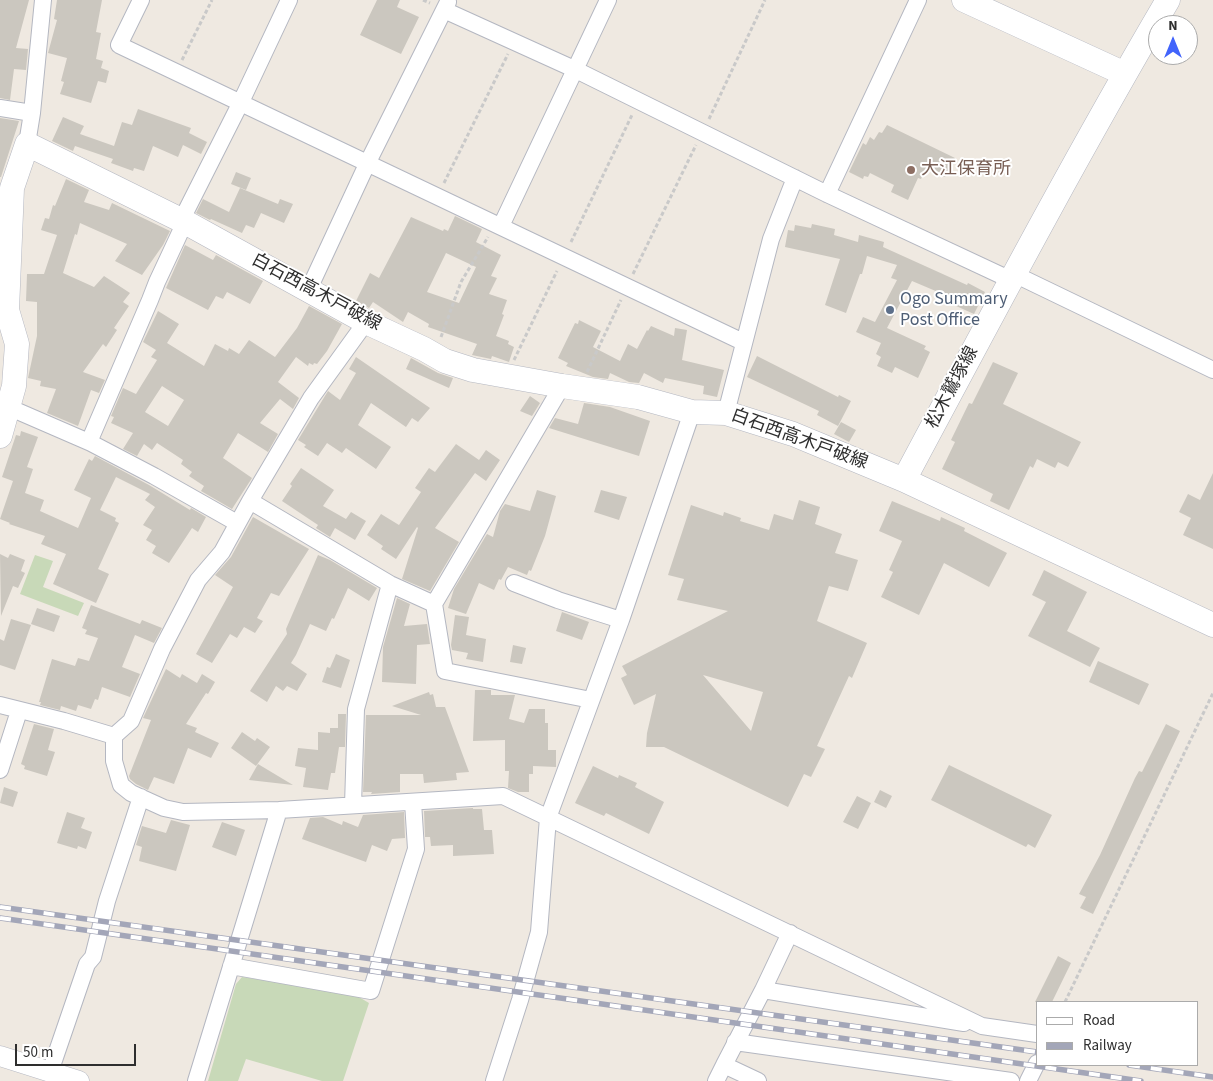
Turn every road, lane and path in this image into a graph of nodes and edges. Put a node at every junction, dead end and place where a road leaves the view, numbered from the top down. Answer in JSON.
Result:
{"nodes":[{"id":1,"x":43,"y":0,"type":"edge"},
{"id":2,"x":141,"y":0,"type":"edge"},
{"id":3,"x":212,"y":0,"type":"edge"},
{"id":4,"x":289,"y":0,"type":"edge"},
{"id":5,"x":608,"y":0,"type":"edge"},
{"id":6,"x":765,"y":0,"type":"edge"},
{"id":7,"x":918,"y":0,"type":"edge"},
{"id":8,"x":964,"y":0,"type":"edge"},
{"id":9,"x":1168,"y":0,"type":"edge"},
{"id":10,"x":446,"y":5,"type":"edge"},
{"id":11,"x":513,"y":42,"type":"junction"},
{"id":12,"x":574,"y":70,"type":"junction"},
{"id":13,"x":176,"y":72,"type":"junction"},
{"id":14,"x":1125,"y":74,"type":"junction"},
{"id":15,"x":639,"y":101,"type":"junction"},
{"id":16,"x":240,"y":104,"type":"junction"},
{"id":17,"x":0,"y":108,"type":"edge"},
{"id":18,"x":32,"y":113,"type":"junction"},
{"id":19,"x":702,"y":132,"type":"junction"},
{"id":20,"x":27,"y":144,"type":"junction"},
{"id":21,"x":368,"y":162,"type":"junction"},
{"id":22,"x":795,"y":178,"type":"junction"},
{"id":23,"x":827,"y":194,"type":"junction"},
{"id":24,"x":437,"y":196,"type":"junction"},
{"id":25,"x":6,"y":202,"type":"edge"},
{"id":26,"x":183,"y":222,"type":"junction"},
{"id":27,"x":498,"y":225,"type":"junction"},
{"id":28,"x":567,"y":250,"type":"dead end"},
{"id":29,"x":559,"y":267,"type":"dead end"},
{"id":30,"x":1013,"y":277,"type":"junction"},
{"id":31,"x":627,"y":286,"type":"junction"},
{"id":32,"x":309,"y":289,"type":"junction"},
{"id":33,"x":366,"y":322,"type":"junction"},
{"id":34,"x":743,"y":342,"type":"junction"},
{"id":35,"x":434,"y":354,"type":"junction"},
{"id":36,"x":1213,"y":370,"type":"edge"},
{"id":37,"x":506,"y":376,"type":"junction"},
{"id":38,"x":571,"y":388,"type":"junction"},
{"id":39,"x":8,"y":407,"type":"junction"},
{"id":40,"x":692,"y":412,"type":"junction"},
{"id":41,"x":726,"y":413,"type":"junction"},
{"id":42,"x":0,"y":436,"type":"edge"},
{"id":43,"x":89,"y":442,"type":"junction"},
{"id":44,"x":904,"y":480,"type":"junction"},
{"id":45,"x":250,"y":501,"type":"junction"},
{"id":46,"x":237,"y":523,"type":"junction"},
{"id":47,"x":514,"y":582,"type":"dead end"},
{"id":48,"x":390,"y":584,"type":"junction"},
{"id":49,"x":434,"y":604,"type":"junction"},
{"id":50,"x":621,"y":620,"type":"junction"},
{"id":51,"x":1213,"y":625,"type":"edge"},
{"id":52,"x":1213,"y":693,"type":"edge"},
{"id":53,"x":591,"y":700,"type":"junction"},
{"id":54,"x":0,"y":706,"type":"edge"},
{"id":55,"x":19,"y":711,"type":"junction"},
{"id":56,"x":114,"y":736,"type":"junction"},
{"id":57,"x":0,"y":770,"type":"edge"},
{"id":58,"x":140,"y":797,"type":"junction"},
{"id":59,"x":413,"y":802,"type":"junction"},
{"id":60,"x":353,"y":806,"type":"junction"},
{"id":61,"x":279,"y":810,"type":"junction"},
{"id":62,"x":548,"y":818,"type":"junction"},
{"id":63,"x":790,"y":933,"type":"junction"},
{"id":64,"x":231,"y":966,"type":"junction"},
{"id":65,"x":763,"y":990,"type":"junction"},
{"id":66,"x":1065,"y":1001,"type":"edge"},
{"id":67,"x":982,"y":1026,"type":"junction"},
{"id":68,"x":1036,"y":1034,"type":"edge"},
{"id":69,"x":735,"y":1042,"type":"junction"},
{"id":70,"x":0,"y":1056,"type":"edge"},
{"id":71,"x":724,"y":1065,"type":"junction"},
{"id":72,"x":1036,"y":1065,"type":"edge"},
{"id":73,"x":50,"y":1072,"type":"junction"},
{"id":74,"x":79,"y":1081,"type":"edge"},
{"id":75,"x":196,"y":1081,"type":"edge"},
{"id":76,"x":494,"y":1081,"type":"edge"},
{"id":77,"x":716,"y":1081,"type":"edge"},
{"id":78,"x":758,"y":1081,"type":"edge"},
{"id":79,"x":1011,"y":1081,"type":"edge"},
{"id":80,"x":1028,"y":1081,"type":"edge"}],
"edges":[{"from":1,"to":18,"type":"street"},
{"from":2,"to":13,"type":"street"},
{"from":3,"to":13,"type":"path"},
{"from":4,"to":16,"type":"street"},
{"from":5,"to":12,"type":"street"},
{"from":6,"to":19,"type":"path"},
{"from":7,"to":23,"type":"street"},
{"from":8,"to":14,"type":"main road"},
{"from":9,"to":14,"type":"main road"},
{"from":10,"to":11,"type":"street"},
{"from":10,"to":21,"type":"street"},
{"from":11,"to":12,"type":"street"},
{"from":11,"to":24,"type":"path"},
{"from":12,"to":15,"type":"street"},
{"from":12,"to":27,"type":"street"},
{"from":13,"to":16,"type":"street"},
{"from":14,"to":30,"type":"main road","name":"松木鷲塚線"},
{"from":15,"to":19,"type":"street"},
{"from":15,"to":28,"type":"path"},
{"from":16,"to":21,"type":"street"},
{"from":16,"to":26,"type":"street"},
{"from":17,"to":18,"type":"street"},
{"from":18,"to":20,"type":"street"},
{"from":19,"to":22,"type":"street"},
{"from":19,"to":31,"type":"path"},
{"from":20,"to":25,"type":"main road"},
{"from":20,"to":26,"type":"main road","name":"白石西高木戸破線"},
{"from":21,"to":24,"type":"street"},
{"from":21,"to":32,"type":"street"},
{"from":22,"to":23,"type":"street"},
{"from":22,"to":34,"type":"street"},
{"from":23,"to":30,"type":"street"},
{"from":24,"to":27,"type":"street"},
{"from":25,"to":39,"type":"main road"},
{"from":26,"to":32,"type":"main road","name":"白石西高木戸破線"},
{"from":26,"to":43,"type":"street"},
{"from":27,"to":31,"type":"street"},
{"from":27,"to":35,"type":"path"},
{"from":29,"to":37,"type":"path"},
{"from":30,"to":36,"type":"street"},
{"from":30,"to":44,"type":"main road","name":"松木鷲塚線"},
{"from":31,"to":34,"type":"street"},
{"from":31,"to":38,"type":"path"},
{"from":32,"to":33,"type":"main road","name":"白石西高木戸破線"},
{"from":33,"to":35,"type":"main road","name":"白石西高木戸破線"},
{"from":33,"to":45,"type":"street"},
{"from":34,"to":41,"type":"street"},
{"from":35,"to":37,"type":"main road","name":"白石西高木戸破線"},
{"from":37,"to":38,"type":"main road","name":"白石西高木戸破線"},
{"from":38,"to":40,"type":"main road","name":"白石西高木戸破線"},
{"from":38,"to":49,"type":"street"},
{"from":39,"to":42,"type":"main road"},
{"from":39,"to":43,"type":"street"},
{"from":40,"to":41,"type":"main road","name":"白石西高木戸破線"},
{"from":40,"to":50,"type":"street"},
{"from":41,"to":44,"type":"main road","name":"白石西高木戸破線"},
{"from":43,"to":46,"type":"street"},
{"from":44,"to":51,"type":"main road"},
{"from":45,"to":46,"type":"street"},
{"from":45,"to":48,"type":"street"},
{"from":46,"to":56,"type":"street"},
{"from":47,"to":50,"type":"street"},
{"from":48,"to":49,"type":"street"},
{"from":48,"to":60,"type":"street"},
{"from":49,"to":53,"type":"street"},
{"from":50,"to":53,"type":"street"},
{"from":52,"to":66,"type":"path"},
{"from":53,"to":62,"type":"street"},
{"from":54,"to":55,"type":"street"},
{"from":55,"to":56,"type":"street"},
{"from":55,"to":57,"type":"street"},
{"from":56,"to":58,"type":"street"},
{"from":58,"to":61,"type":"street"},
{"from":58,"to":73,"type":"street"},
{"from":59,"to":60,"type":"street"},
{"from":59,"to":62,"type":"street"},
{"from":59,"to":64,"type":"street"},
{"from":60,"to":61,"type":"street"},
{"from":61,"to":64,"type":"street"},
{"from":62,"to":63,"type":"street"},
{"from":62,"to":76,"type":"street"},
{"from":63,"to":65,"type":"street"},
{"from":63,"to":67,"type":"street"},
{"from":64,"to":75,"type":"street"},
{"from":65,"to":67,"type":"street"},
{"from":65,"to":69,"type":"street"},
{"from":67,"to":68,"type":"street"},
{"from":69,"to":71,"type":"street"},
{"from":69,"to":79,"type":"street"},
{"from":70,"to":73,"type":"street"},
{"from":71,"to":77,"type":"street"},
{"from":71,"to":78,"type":"street"},
{"from":72,"to":80,"type":"street"},
{"from":73,"to":74,"type":"street"}]}
